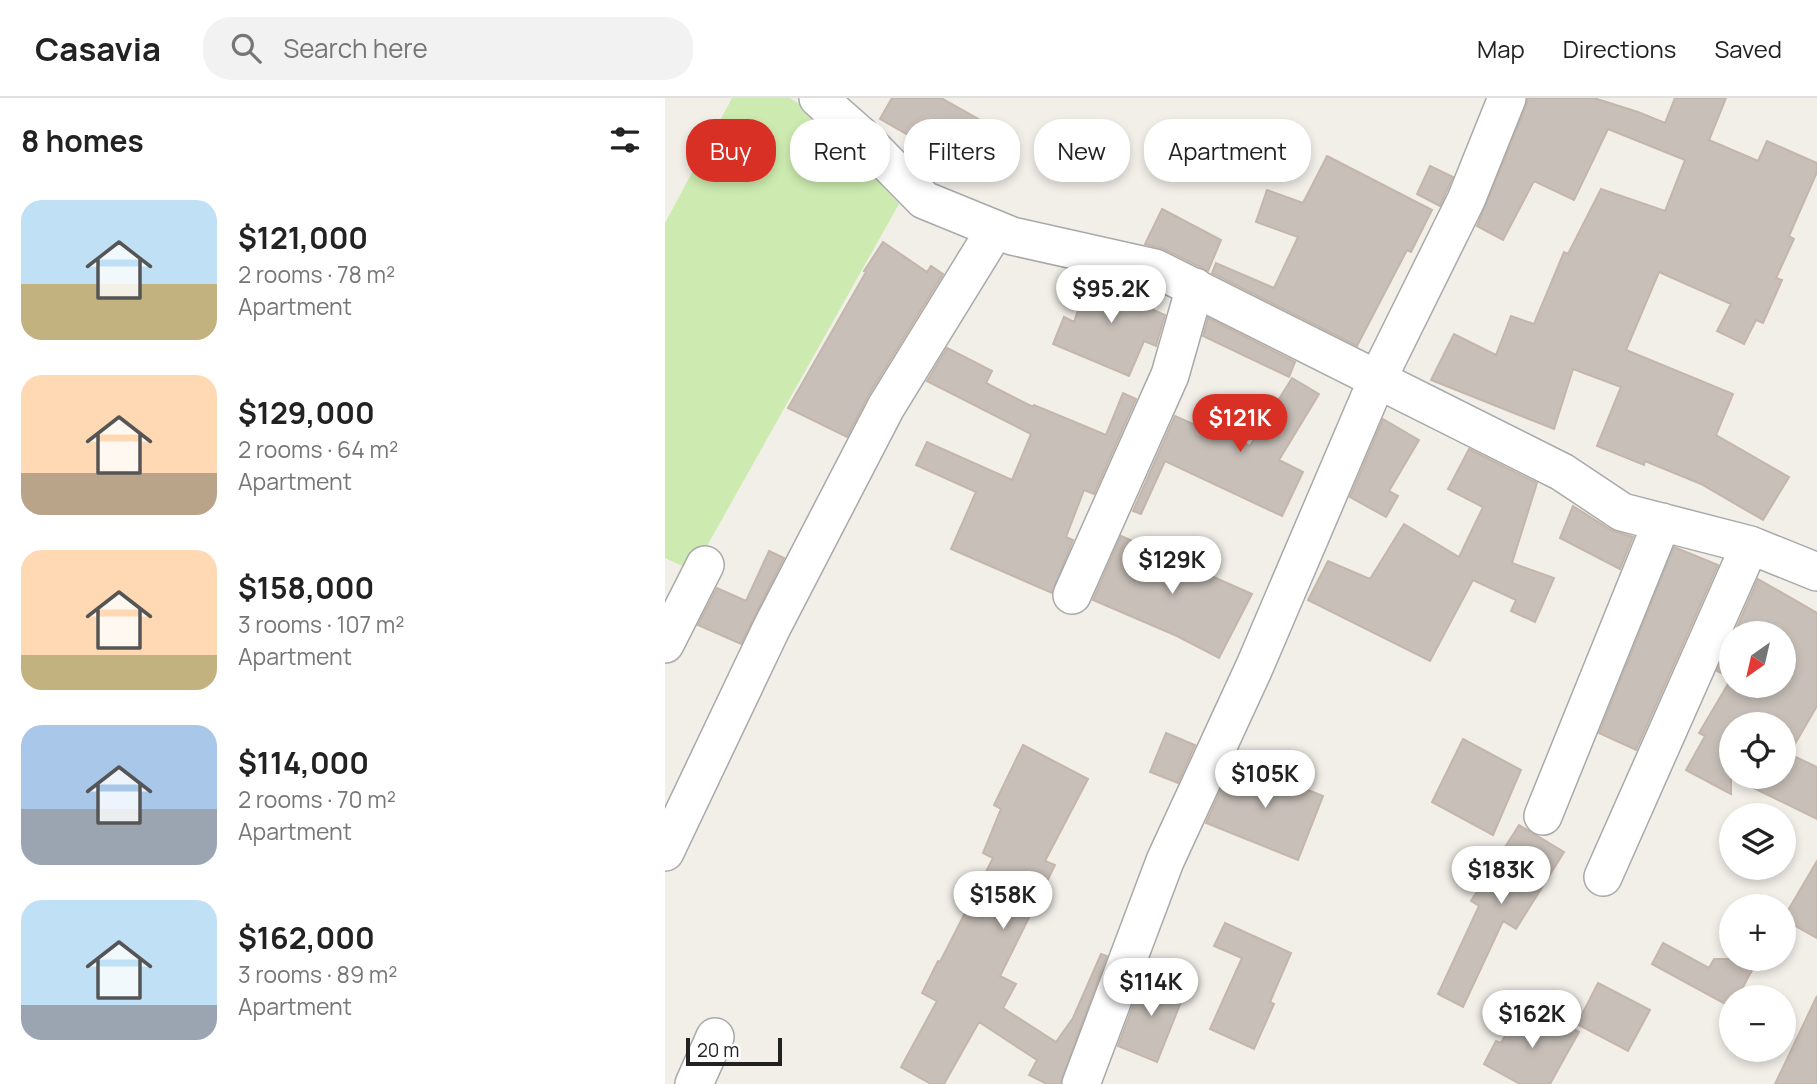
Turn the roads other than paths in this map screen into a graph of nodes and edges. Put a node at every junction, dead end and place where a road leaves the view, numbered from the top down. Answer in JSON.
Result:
{"nodes":[{"id":1,"x":818,"y":98,"type":"edge"},
{"id":2,"x":1507,"y":98,"type":"edge"},
{"id":3,"x":995,"y":230,"type":"junction"},
{"id":4,"x":1195,"y":287,"type":"junction"},
{"id":5,"x":1377,"y":380,"type":"junction"},
{"id":6,"x":1662,"y":522,"type":"junction"},
{"id":7,"x":1750,"y":545,"type":"junction"},
{"id":8,"x":705,"y":565,"type":"dead end"},
{"id":9,"x":1817,"y":572,"type":"edge"},
{"id":10,"x":1072,"y":595,"type":"dead end"},
{"id":11,"x":665,"y":644,"type":"edge"},
{"id":12,"x":1543,"y":816,"type":"dead end"},
{"id":13,"x":665,"y":852,"type":"edge"},
{"id":14,"x":1603,"y":877,"type":"dead end"},
{"id":15,"x":715,"y":1037,"type":"dead end"},
{"id":16,"x":694,"y":1084,"type":"edge"},
{"id":17,"x":1081,"y":1084,"type":"edge"}],
"edges":[{"from":1,"to":3,"type":"street"},
{"from":2,"to":5,"type":"street"},
{"from":3,"to":4,"type":"street"},
{"from":3,"to":13,"type":"street"},
{"from":4,"to":5,"type":"street"},
{"from":4,"to":10,"type":"street"},
{"from":5,"to":6,"type":"street"},
{"from":5,"to":17,"type":"street"},
{"from":6,"to":7,"type":"street"},
{"from":6,"to":12,"type":"street"},
{"from":7,"to":9,"type":"street"},
{"from":7,"to":14,"type":"street"},
{"from":8,"to":11,"type":"street"},
{"from":15,"to":16,"type":"street"}]}
